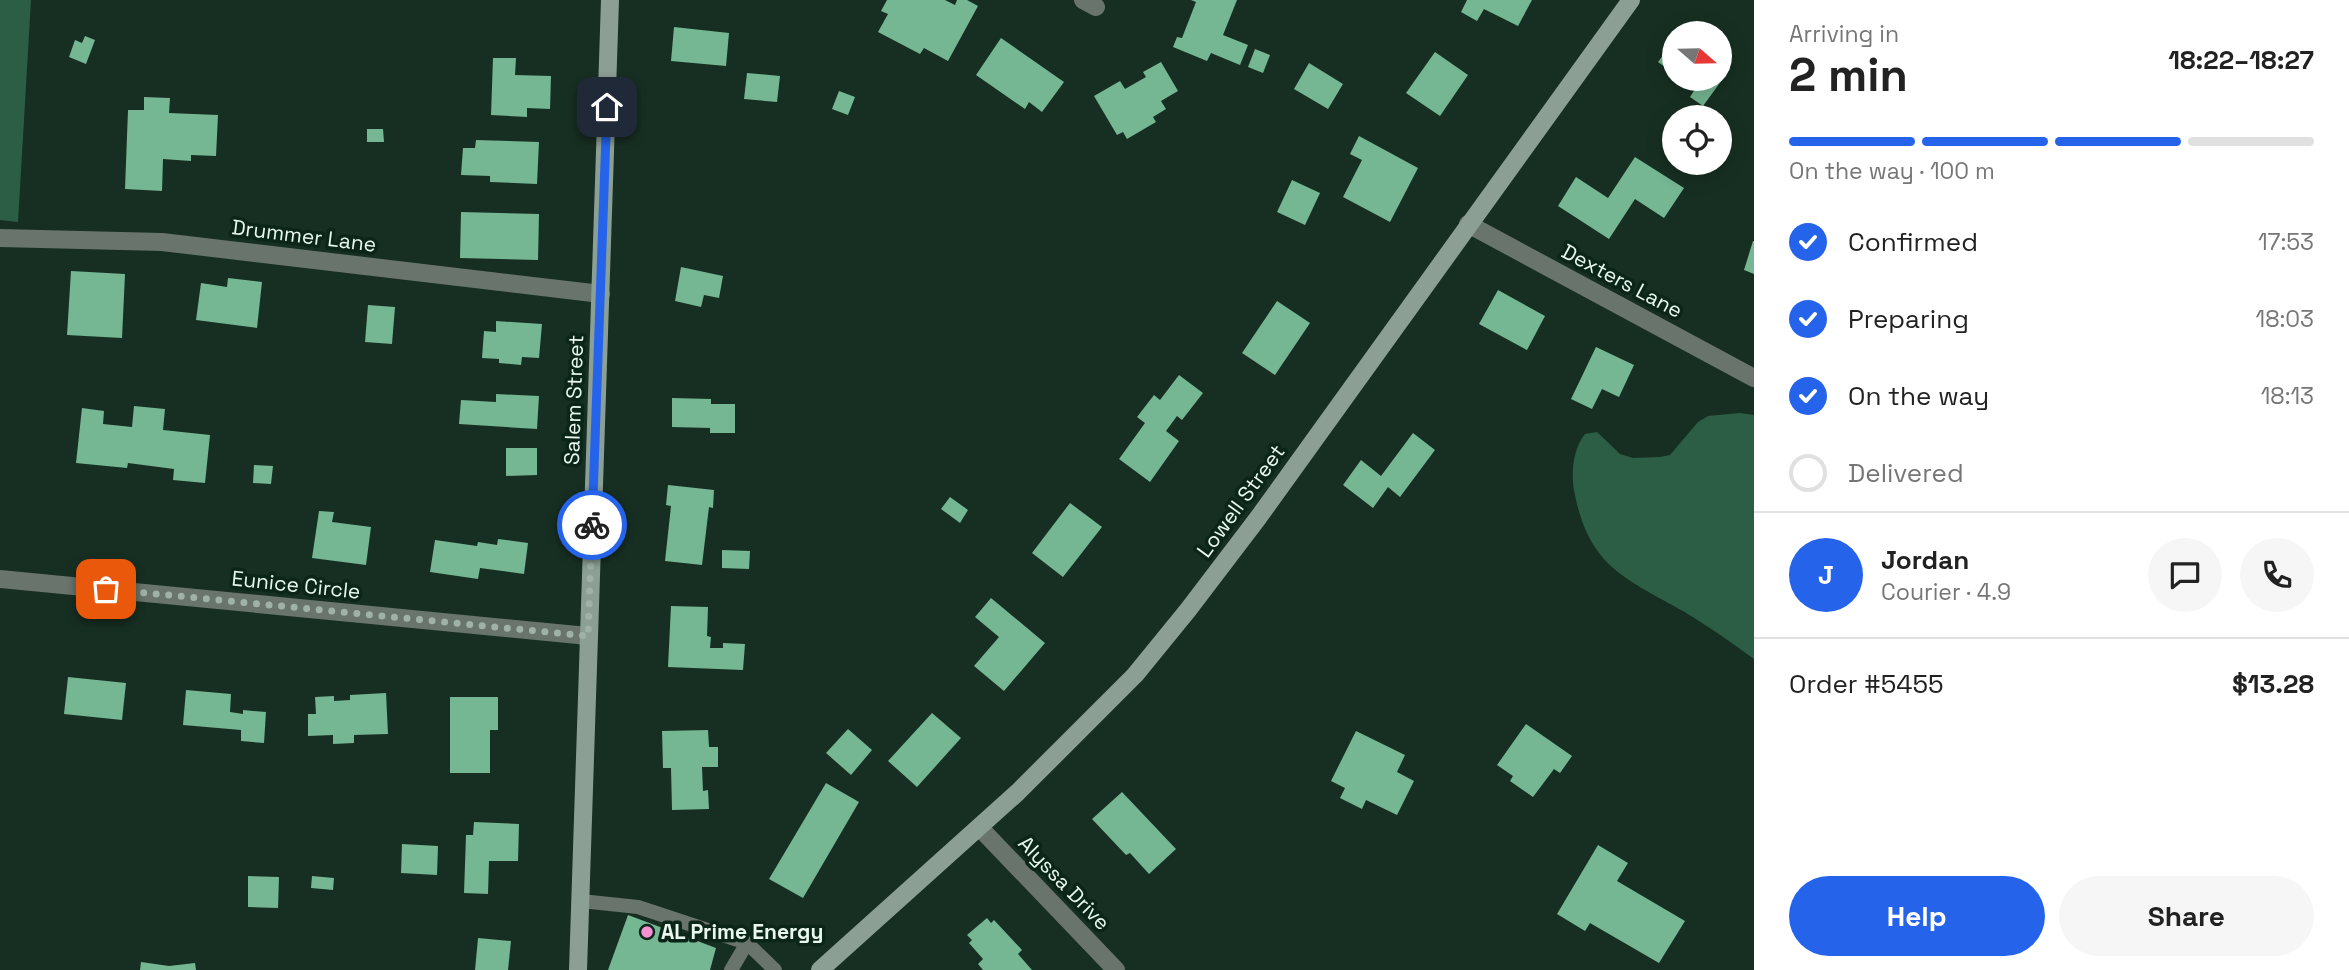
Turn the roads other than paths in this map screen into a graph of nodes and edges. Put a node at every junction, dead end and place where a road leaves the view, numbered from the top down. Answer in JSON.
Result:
{"nodes":[{"id":1,"x":610,"y":0,"type":"edge"},
{"id":2,"x":1631,"y":0,"type":"edge"},
{"id":3,"x":1468,"y":224,"type":"junction"},
{"id":4,"x":0,"y":238,"type":"edge"},
{"id":5,"x":601,"y":294,"type":"junction"},
{"id":6,"x":1754,"y":378,"type":"edge"},
{"id":7,"x":0,"y":579,"type":"edge"},
{"id":8,"x":588,"y":636,"type":"junction"},
{"id":9,"x":979,"y":828,"type":"junction"},
{"id":10,"x":582,"y":901,"type":"junction"},
{"id":11,"x":747,"y":943,"type":"junction"},
{"id":12,"x":578,"y":970,"type":"edge"},
{"id":13,"x":731,"y":970,"type":"edge"},
{"id":14,"x":775,"y":970,"type":"edge"},
{"id":15,"x":820,"y":970,"type":"edge"},
{"id":16,"x":1116,"y":970,"type":"edge"}],
"edges":[{"from":1,"to":5,"type":"main road","name":"Salem Street"},
{"from":2,"to":3,"type":"main road","name":"Lowell Street"},
{"from":3,"to":6,"type":"street","name":"Dexters Lane"},
{"from":3,"to":9,"type":"main road","name":"Lowell Street"},
{"from":4,"to":5,"type":"street","name":"Drummer Lane"},
{"from":5,"to":8,"type":"main road","name":"Salem Street"},
{"from":7,"to":8,"type":"street","name":"Eunice Circle"},
{"from":8,"to":10,"type":"main road","name":"Salem Street"},
{"from":9,"to":15,"type":"main road","name":"Lowell Street"},
{"from":9,"to":16,"type":"street","name":"Alyssa Drive"},
{"from":10,"to":11,"type":"lane"},
{"from":10,"to":12,"type":"main road","name":"Salem Street"},
{"from":11,"to":13,"type":"lane"},
{"from":11,"to":14,"type":"lane"}]}
